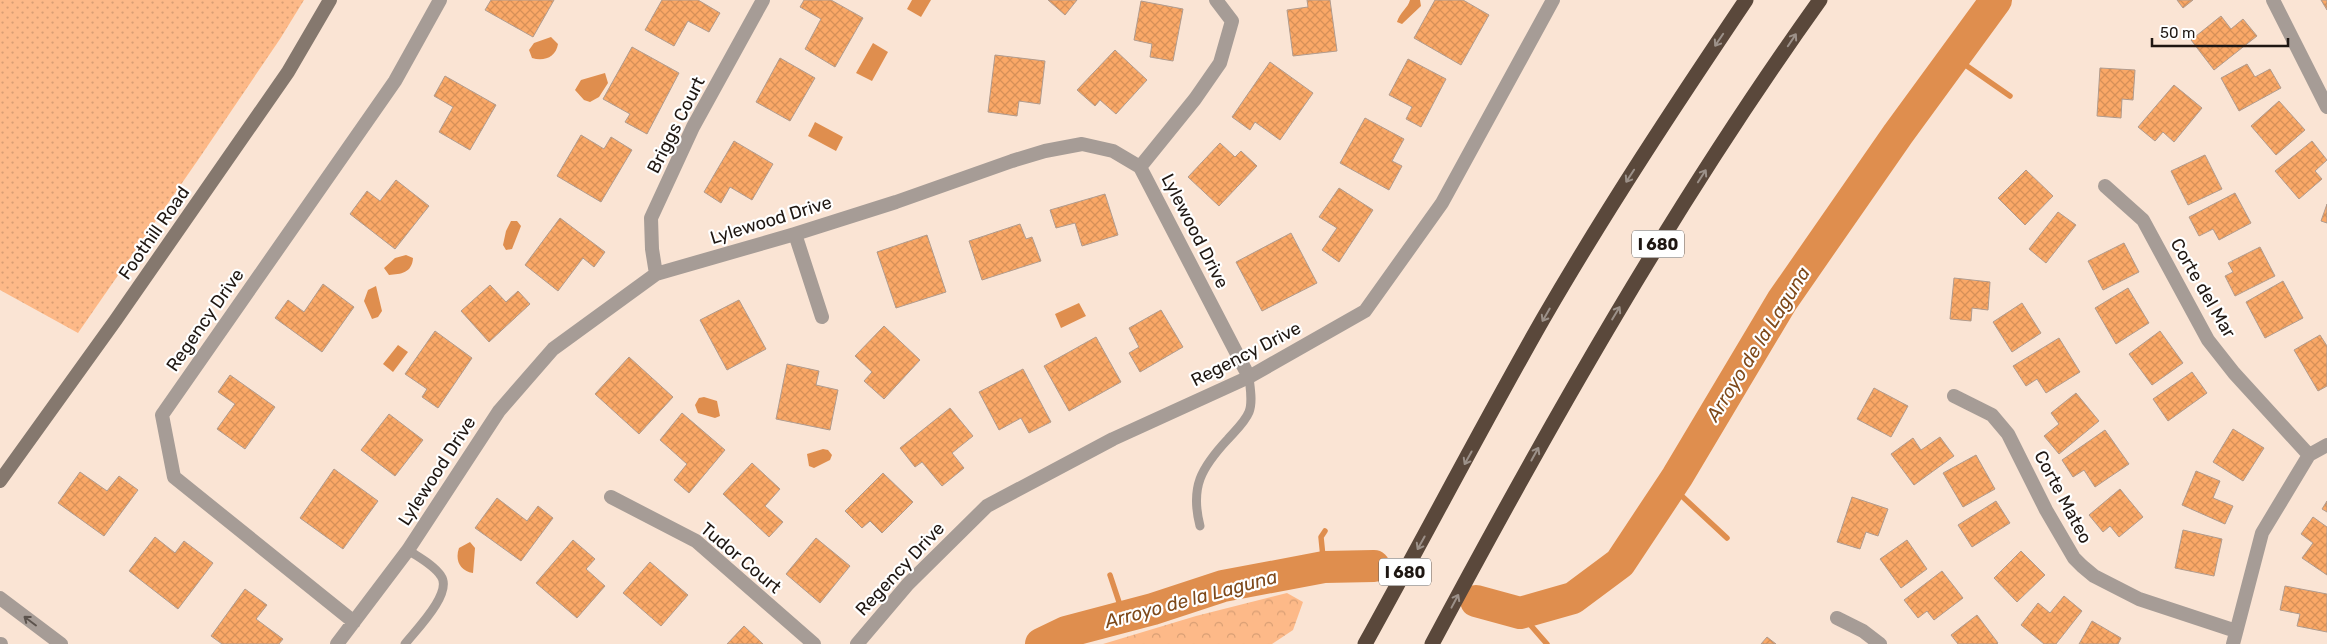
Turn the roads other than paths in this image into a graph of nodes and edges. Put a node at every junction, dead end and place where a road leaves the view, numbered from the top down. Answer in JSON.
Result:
{"nodes":[{"id":1,"x":330,"y":0,"type":"edge"},
{"id":2,"x":440,"y":0,"type":"edge"},
{"id":3,"x":763,"y":0,"type":"edge"},
{"id":4,"x":1216,"y":0,"type":"edge"},
{"id":5,"x":1553,"y":0,"type":"edge"},
{"id":6,"x":1746,"y":0,"type":"edge"},
{"id":7,"x":1820,"y":0,"type":"edge"},
{"id":8,"x":2273,"y":0,"type":"edge"},
{"id":9,"x":2327,"y":107,"type":"edge"},
{"id":10,"x":1140,"y":167,"type":"junction"},
{"id":11,"x":2105,"y":186,"type":"dead end"},
{"id":12,"x":795,"y":234,"type":"junction"},
{"id":13,"x":656,"y":274,"type":"junction"},
{"id":14,"x":822,"y":317,"type":"dead end"},
{"id":15,"x":1249,"y":377,"type":"junction"},
{"id":16,"x":1954,"y":396,"type":"dead end"},
{"id":17,"x":2327,"y":445,"type":"edge"},
{"id":18,"x":2310,"y":455,"type":"junction"},
{"id":19,"x":0,"y":481,"type":"edge"},
{"id":20,"x":611,"y":497,"type":"dead end"},
{"id":21,"x":1200,"y":526,"type":"dead end"},
{"id":22,"x":408,"y":550,"type":"junction"},
{"id":23,"x":0,"y":598,"type":"edge"},
{"id":24,"x":1837,"y":618,"type":"dead end"},
{"id":25,"x":354,"y":622,"type":"junction"},
{"id":26,"x":2235,"y":637,"type":"edge"},
{"id":27,"x":61,"y":644,"type":"edge"},
{"id":28,"x":337,"y":644,"type":"edge"},
{"id":29,"x":405,"y":644,"type":"edge"},
{"id":30,"x":814,"y":644,"type":"edge"},
{"id":31,"x":856,"y":644,"type":"edge"},
{"id":32,"x":1365,"y":644,"type":"edge"},
{"id":33,"x":1432,"y":644,"type":"edge"},
{"id":34,"x":1880,"y":644,"type":"edge"}],
"edges":[{"from":1,"to":19,"type":"main road","name":"Foothill Road"},
{"from":2,"to":25,"type":"street","name":"Regency Drive"},
{"from":3,"to":13,"type":"street","name":"Briggs Court"},
{"from":4,"to":10,"type":"street"},
{"from":5,"to":15,"type":"street","name":"Regency Drive"},
{"from":6,"to":32,"type":"highway","number":"I 680","one_way":true},
{"from":33,"to":7,"type":"highway","number":"I 680","one_way":true},
{"from":8,"to":9,"type":"street"},
{"from":10,"to":12,"type":"street","name":"Lylewood Drive"},
{"from":10,"to":15,"type":"street","name":"Lylewood Drive"},
{"from":11,"to":18,"type":"street","name":"Corte del Mar"},
{"from":12,"to":13,"type":"street","name":"Lylewood Drive"},
{"from":12,"to":14,"type":"street"},
{"from":13,"to":22,"type":"street","name":"Lylewood Drive"},
{"from":15,"to":21,"type":"lane"},
{"from":15,"to":31,"type":"street","name":"Regency Drive"},
{"from":16,"to":26,"type":"street","name":"Corte Mateo"},
{"from":17,"to":18,"type":"street"},
{"from":18,"to":26,"type":"street"},
{"from":20,"to":30,"type":"street","name":"Tudor Court"},
{"from":22,"to":25,"type":"street","name":"Lylewood Drive"},
{"from":22,"to":29,"type":"lane"},
{"from":27,"to":23,"type":"street","one_way":true},
{"from":24,"to":34,"type":"street"},
{"from":25,"to":28,"type":"street","name":"Lylewood Drive"}]}
